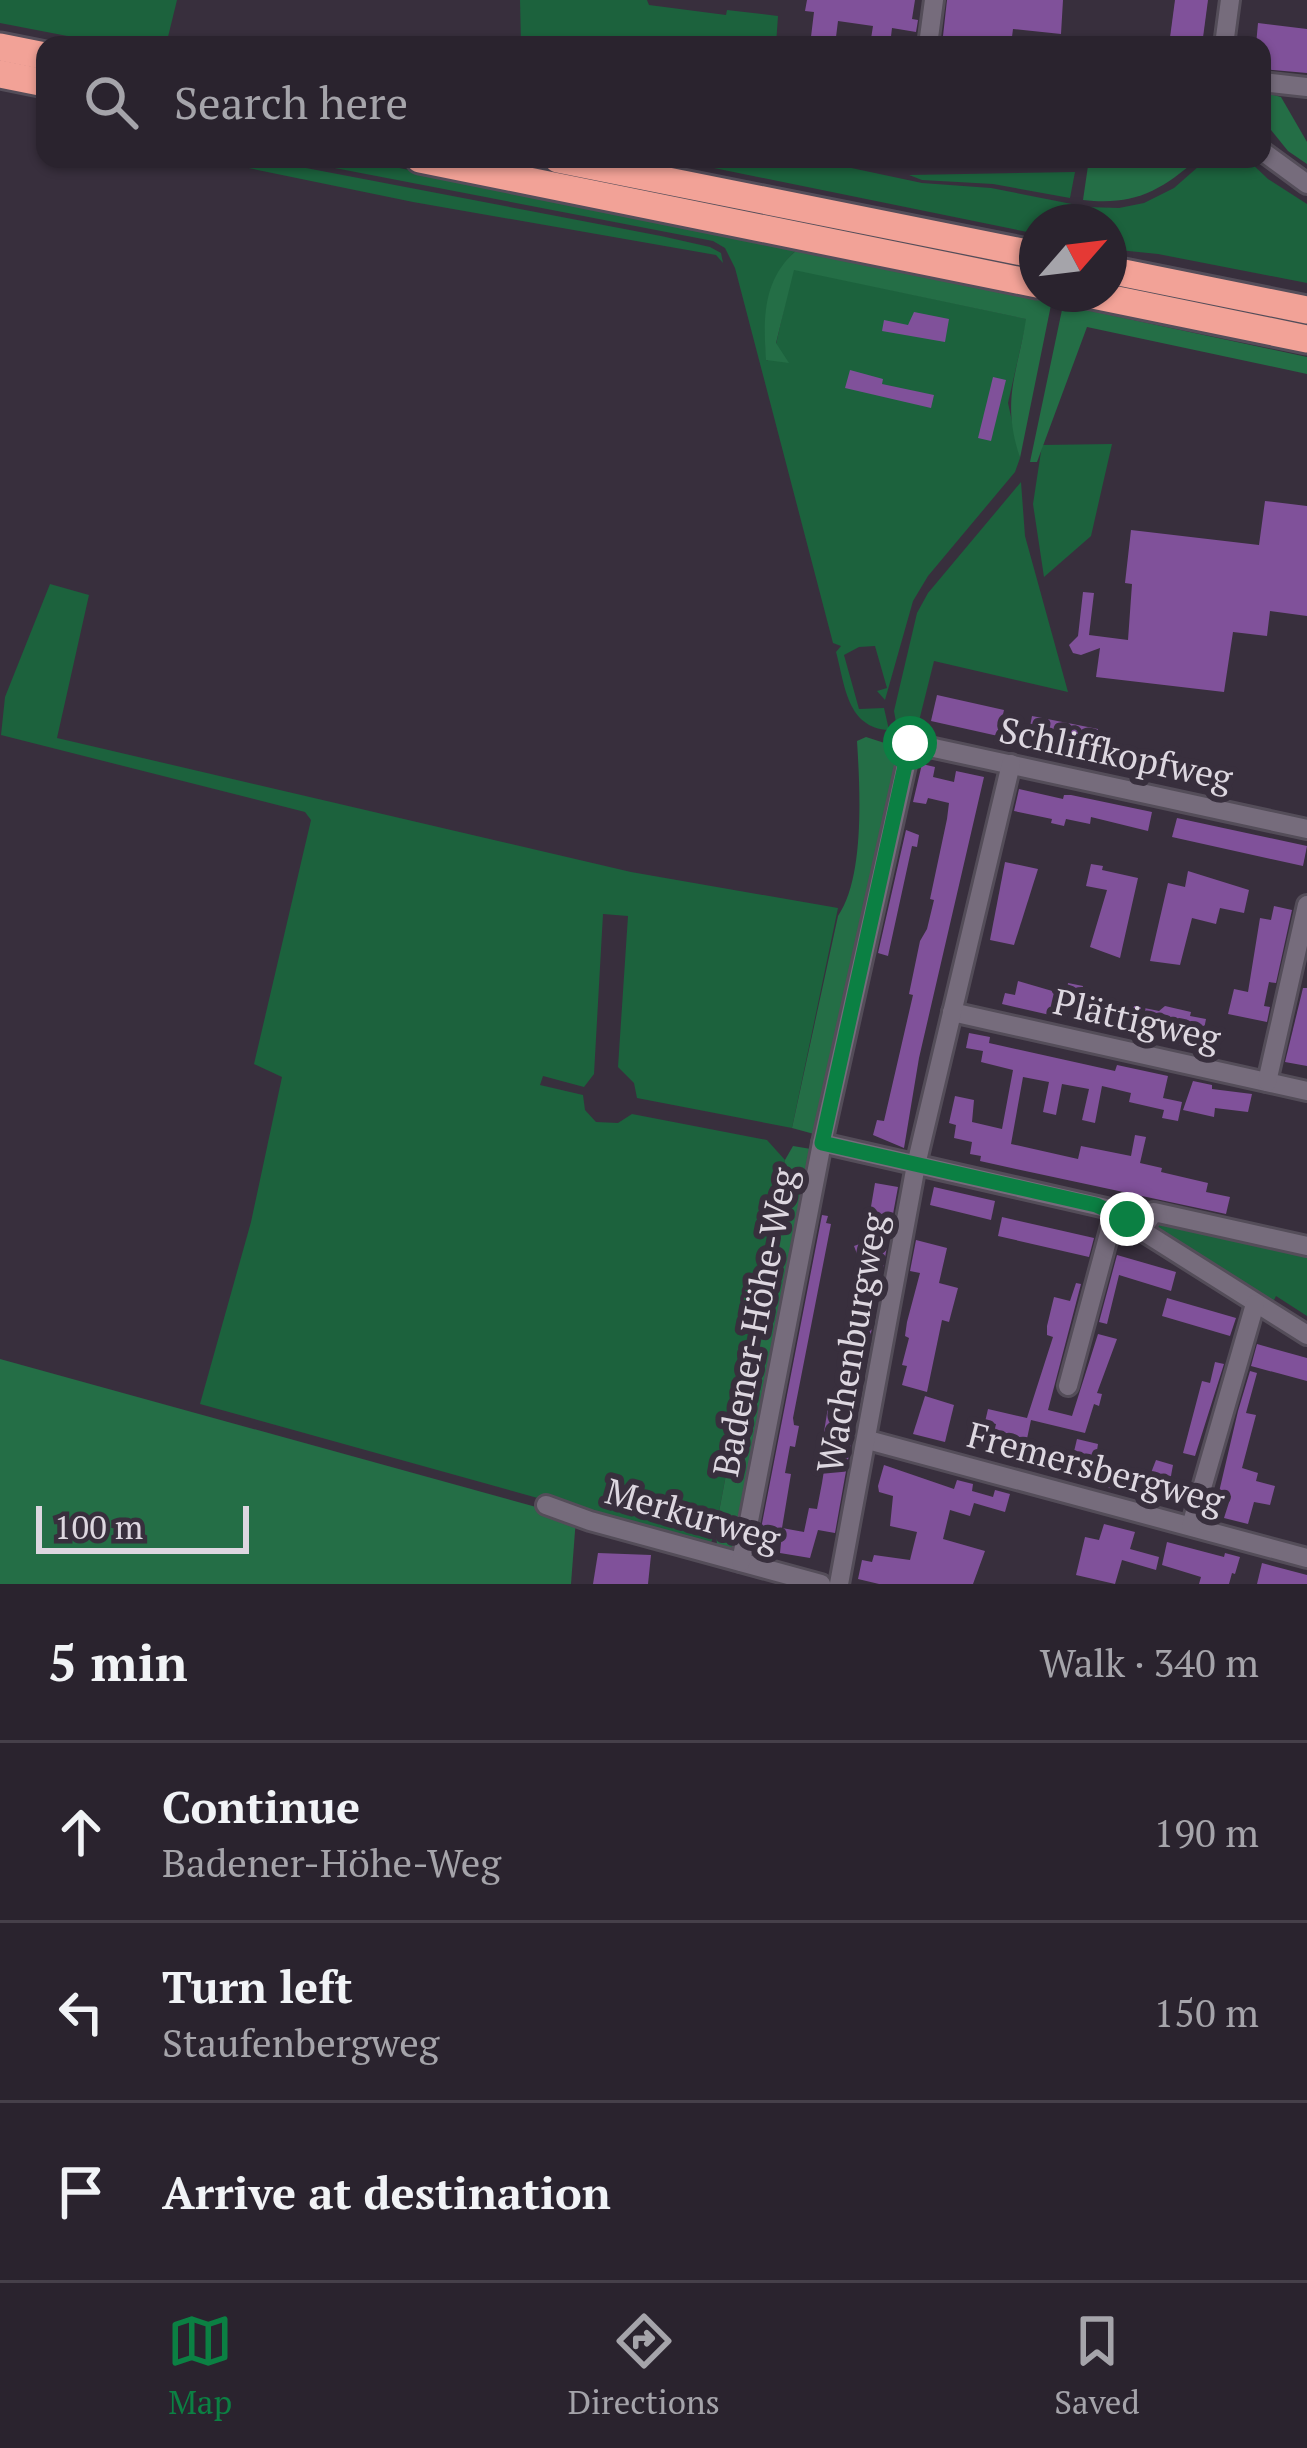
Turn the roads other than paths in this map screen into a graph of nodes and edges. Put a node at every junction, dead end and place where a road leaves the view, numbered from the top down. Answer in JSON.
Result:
{"nodes":[{"id":1,"x":934,"y":0,"type":"edge"},
{"id":2,"x":1230,"y":0,"type":"edge"},
{"id":3,"x":929,"y":36,"type":"edge"},
{"id":4,"x":1225,"y":36,"type":"edge"},
{"id":5,"x":0,"y":47,"type":"edge"},
{"id":6,"x":36,"y":54,"type":"edge"},
{"id":7,"x":0,"y":74,"type":"edge"},
{"id":8,"x":36,"y":81,"type":"edge"},
{"id":9,"x":1271,"y":83,"type":"edge"},
{"id":10,"x":1307,"y":87,"type":"edge"},
{"id":11,"x":1271,"y":158,"type":"edge"},
{"id":12,"x":464,"y":168,"type":"edge"},
{"id":13,"x":603,"y":168,"type":"edge"},
{"id":14,"x":1307,"y":184,"type":"edge"},
{"id":15,"x":1019,"y":251,"type":"edge"},
{"id":16,"x":1127,"y":274,"type":"edge"},
{"id":17,"x":1019,"y":280,"type":"edge"},
{"id":18,"x":1127,"y":302,"type":"edge"},
{"id":19,"x":1304,"y":309,"type":"edge"},
{"id":20,"x":1307,"y":338,"type":"edge"},
{"id":21,"x":910,"y":743,"type":"joint"},
{"id":22,"x":1011,"y":764,"type":"junction"},
{"id":23,"x":1307,"y":829,"type":"edge"},
{"id":24,"x":1307,"y":905,"type":"edge"},
{"id":25,"x":952,"y":1012,"type":"junction"},
{"id":26,"x":1267,"y":1082,"type":"junction"},
{"id":27,"x":1307,"y":1091,"type":"edge"},
{"id":28,"x":822,"y":1143,"type":"junction"},
{"id":29,"x":916,"y":1165,"type":"junction"},
{"id":30,"x":1115,"y":1211,"type":"junction"},
{"id":31,"x":1142,"y":1229,"type":"junction"},
{"id":32,"x":1307,"y":1246,"type":"edge"},
{"id":33,"x":1255,"y":1304,"type":"junction"},
{"id":34,"x":1307,"y":1335,"type":"edge"},
{"id":35,"x":1068,"y":1386,"type":"dead end"},
{"id":36,"x":868,"y":1439,"type":"junction"},
{"id":37,"x":546,"y":1505,"type":"dead end"},
{"id":38,"x":1192,"y":1520,"type":"junction"},
{"id":39,"x":1307,"y":1558,"type":"edge"},
{"id":40,"x":741,"y":1562,"type":"junction"},
{"id":41,"x":821,"y":1584,"type":"edge"},
{"id":42,"x":839,"y":1584,"type":"edge"}],
"edges":[{"from":1,"to":3,"type":"street"},
{"from":2,"to":4,"type":"street"},
{"from":5,"to":6,"type":"highway"},
{"from":7,"to":8,"type":"highway"},
{"from":9,"to":10,"type":"street"},
{"from":11,"to":14,"type":"street"},
{"from":12,"to":17,"type":"highway"},
{"from":13,"to":15,"type":"highway"},
{"from":16,"to":19,"type":"highway"},
{"from":18,"to":20,"type":"highway"},
{"from":21,"to":22,"type":"street","name":"Schliffkopfweg"},
{"from":21,"to":28,"type":"street","name":"Badener-Höhe-Weg"},
{"from":22,"to":23,"type":"street","name":"Schliffkopfweg"},
{"from":22,"to":25,"type":"street","name":"Wachenburgweg"},
{"from":24,"to":26,"type":"street"},
{"from":25,"to":26,"type":"street","name":"Plättigweg"},
{"from":25,"to":29,"type":"street","name":"Wachenburgweg"},
{"from":26,"to":27,"type":"street","name":"Plättigweg"},
{"from":28,"to":29,"type":"street"},
{"from":28,"to":40,"type":"street","name":"Badener-Höhe-Weg"},
{"from":29,"to":30,"type":"street"},
{"from":29,"to":36,"type":"street","name":"Wachenburgweg"},
{"from":30,"to":31,"type":"street"},
{"from":30,"to":35,"type":"street"},
{"from":31,"to":32,"type":"street"},
{"from":31,"to":33,"type":"street"},
{"from":33,"to":34,"type":"street"},
{"from":33,"to":38,"type":"street"},
{"from":36,"to":38,"type":"street","name":"Fremersbergweg"},
{"from":36,"to":42,"type":"street","name":"Wachenburgweg"},
{"from":37,"to":40,"type":"street","name":"Merkurweg"},
{"from":38,"to":39,"type":"street","name":"Fremersbergweg"},
{"from":40,"to":41,"type":"street","name":"Merkurweg"}]}
